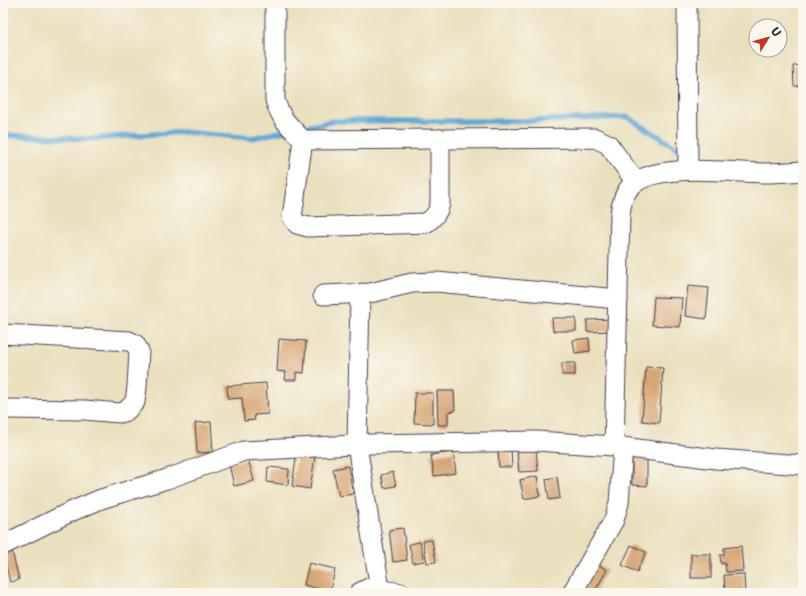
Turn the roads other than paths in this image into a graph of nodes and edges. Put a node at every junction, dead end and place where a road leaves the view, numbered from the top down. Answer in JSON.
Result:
{"nodes":[{"id":1,"x":274,"y":3,"type":"edge"},
{"id":2,"x":687,"y":3,"type":"edge"},
{"id":3,"x":440,"y":139,"type":"junction"},
{"id":4,"x":303,"y":140,"type":"junction"},
{"id":5,"x":688,"y":170,"type":"junction"},
{"id":6,"x":803,"y":171,"type":"edge"},
{"id":7,"x":636,"y":182,"type":"junction"},
{"id":8,"x":360,"y":294,"type":"junction"},
{"id":9,"x":323,"y":295,"type":"dead end"},
{"id":10,"x":618,"y":299,"type":"junction"},
{"id":11,"x":3,"y":334,"type":"edge"},
{"id":12,"x":3,"y":409,"type":"edge"},
{"id":13,"x":357,"y":445,"type":"junction"},
{"id":14,"x":619,"y":447,"type":"junction"},
{"id":15,"x":803,"y":465,"type":"edge"},
{"id":16,"x":3,"y":545,"type":"edge"},
{"id":17,"x":380,"y":589,"type":"junction"},
{"id":18,"x":359,"y":593,"type":"edge"},
{"id":19,"x":400,"y":593,"type":"edge"},
{"id":20,"x":572,"y":593,"type":"edge"}],
"edges":[{"from":1,"to":4,"type":"street"},
{"from":2,"to":5,"type":"street"},
{"from":3,"to":4,"type":"street"},
{"from":3,"to":4,"type":"street"},
{"from":3,"to":7,"type":"street"},
{"from":5,"to":6,"type":"street"},
{"from":5,"to":7,"type":"street"},
{"from":7,"to":10,"type":"street"},
{"from":8,"to":9,"type":"street"},
{"from":8,"to":10,"type":"street"},
{"from":8,"to":13,"type":"street"},
{"from":10,"to":14,"type":"street"},
{"from":11,"to":12,"type":"street"},
{"from":13,"to":14,"type":"street"},
{"from":13,"to":16,"type":"street"},
{"from":13,"to":17,"type":"street"},
{"from":14,"to":15,"type":"street"},
{"from":14,"to":20,"type":"street"},
{"from":17,"to":18,"type":"street"},
{"from":17,"to":19,"type":"street"}]}
